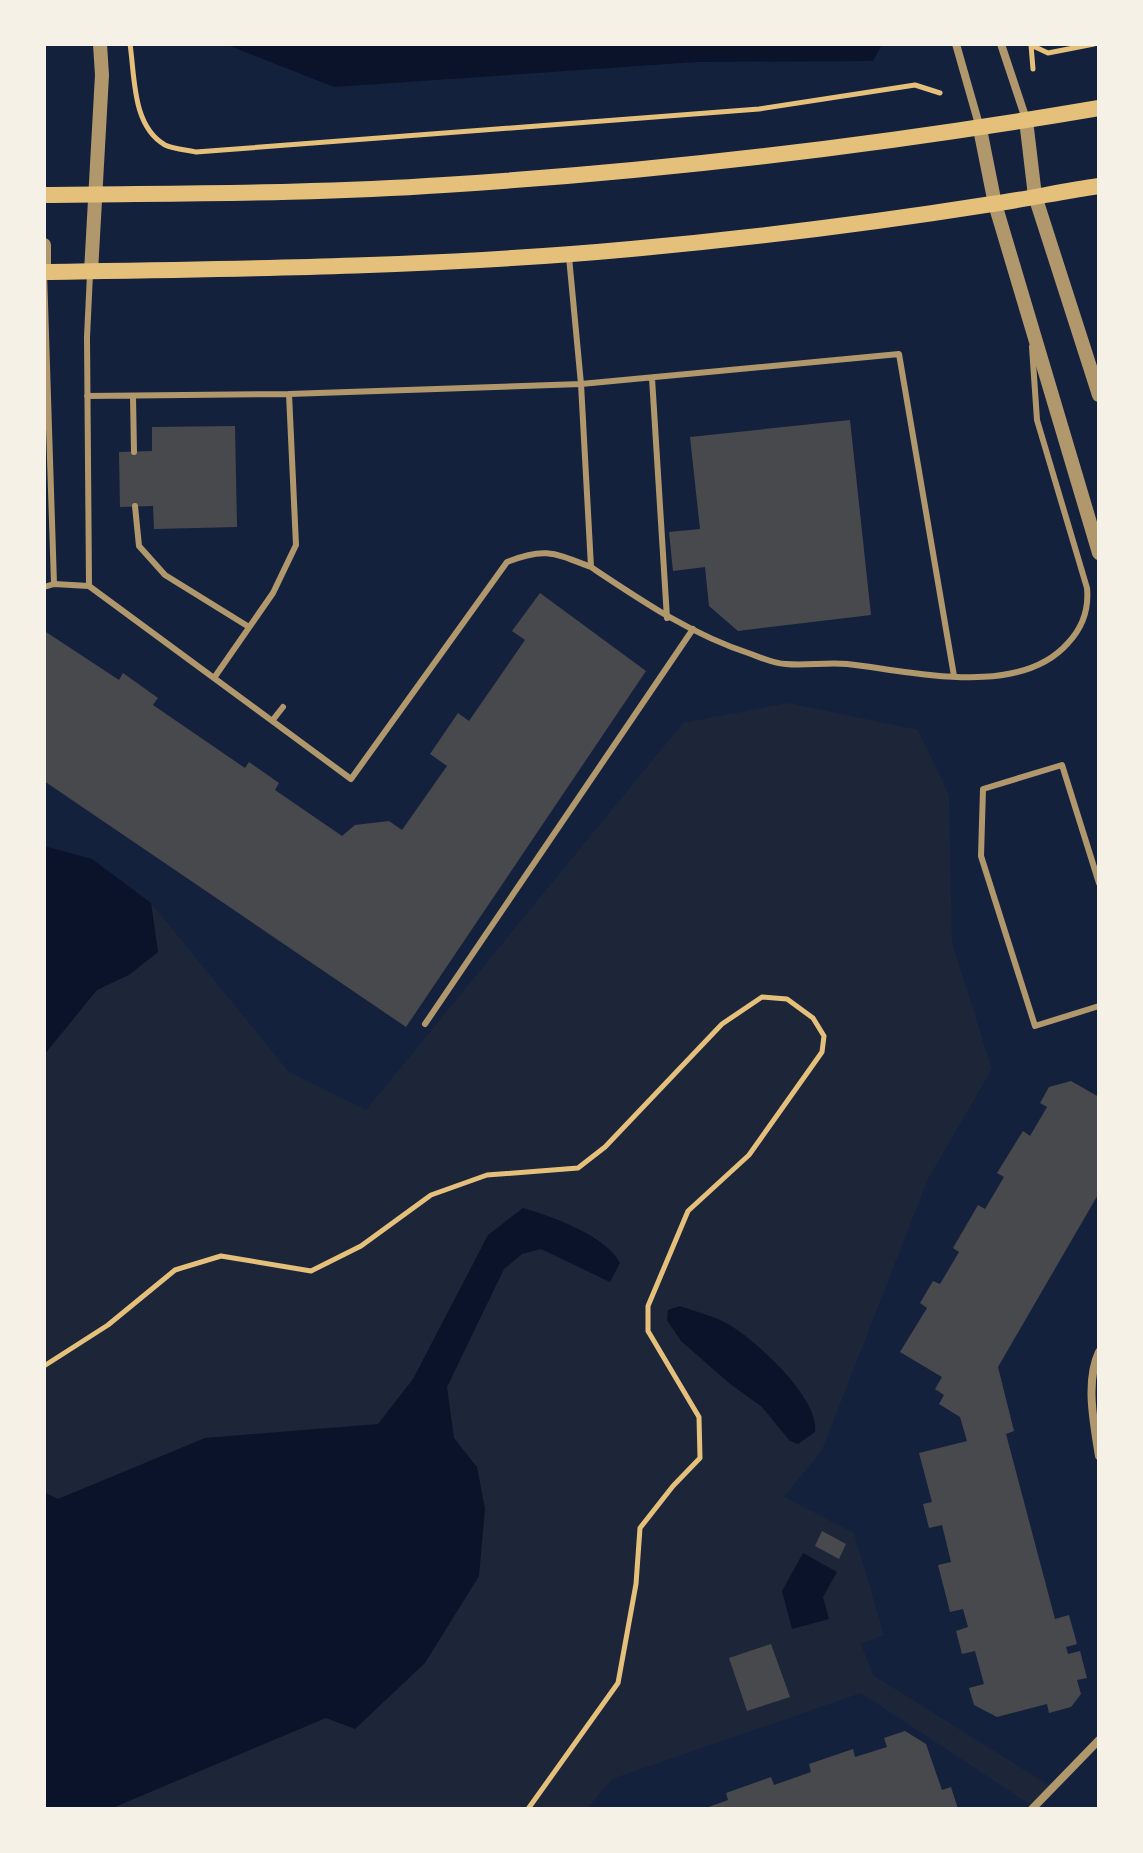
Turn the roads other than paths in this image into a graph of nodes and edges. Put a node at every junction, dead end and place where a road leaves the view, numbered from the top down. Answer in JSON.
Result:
{"nodes":[{"id":1,"x":100,"y":44,"type":"edge"},
{"id":2,"x":956,"y":44,"type":"edge"},
{"id":3,"x":1001,"y":44,"type":"edge"},
{"id":4,"x":1099,"y":108,"type":"edge"},
{"id":5,"x":1026,"y":120,"type":"junction"},
{"id":6,"x":980,"y":129,"type":"junction"},
{"id":7,"x":1099,"y":186,"type":"edge"},
{"id":8,"x":96,"y":194,"type":"junction"},
{"id":9,"x":44,"y":195,"type":"edge"},
{"id":10,"x":1035,"y":196,"type":"junction"},
{"id":11,"x":995,"y":204,"type":"junction"},
{"id":12,"x":44,"y":245,"type":"edge"},
{"id":13,"x":568,"y":254,"type":"junction"},
{"id":14,"x":44,"y":272,"type":"edge"},
{"id":15,"x":91,"y":272,"type":"junction"},
{"id":16,"x":1031,"y":323,"type":"junction"},
{"id":17,"x":652,"y":378,"type":"junction"},
{"id":18,"x":581,"y":384,"type":"junction"},
{"id":19,"x":289,"y":394,"type":"junction"},
{"id":20,"x":1099,"y":395,"type":"edge"},
{"id":21,"x":87,"y":396,"type":"junction"},
{"id":22,"x":133,"y":397,"type":"junction"},
{"id":23,"x":134,"y":452,"type":"dead end"},
{"id":24,"x":135,"y":506,"type":"dead end"},
{"id":25,"x":1099,"y":553,"type":"edge"},
{"id":26,"x":591,"y":567,"type":"junction"},
{"id":27,"x":54,"y":584,"type":"junction"},
{"id":28,"x":89,"y":586,"type":"junction"},
{"id":29,"x":44,"y":587,"type":"edge"},
{"id":30,"x":667,"y":618,"type":"junction"},
{"id":31,"x":249,"y":627,"type":"junction"},
{"id":32,"x":693,"y":629,"type":"junction"},
{"id":33,"x":954,"y":676,"type":"junction"},
{"id":34,"x":214,"y":678,"type":"junction"},
{"id":35,"x":283,"y":707,"type":"dead end"},
{"id":36,"x":272,"y":721,"type":"junction"},
{"id":37,"x":1099,"y":883,"type":"edge"},
{"id":38,"x":1099,"y":1006,"type":"edge"},
{"id":39,"x":425,"y":1024,"type":"dead end"},
{"id":40,"x":1099,"y":1352,"type":"edge"},
{"id":41,"x":1096,"y":1403,"type":"edge"},
{"id":42,"x":1099,"y":1456,"type":"edge"},
{"id":43,"x":1099,"y":1740,"type":"edge"},
{"id":44,"x":1032,"y":1809,"type":"edge"}],
"edges":[{"from":1,"to":8,"type":"street"},
{"from":2,"to":6,"type":"street"},
{"from":3,"to":5,"type":"street"},
{"from":4,"to":5,"type":"main road"},
{"from":5,"to":6,"type":"main road"},
{"from":5,"to":10,"type":"street"},
{"from":6,"to":8,"type":"main road"},
{"from":6,"to":11,"type":"street"},
{"from":7,"to":10,"type":"main road"},
{"from":8,"to":9,"type":"main road"},
{"from":8,"to":15,"type":"street"},
{"from":10,"to":11,"type":"main road"},
{"from":10,"to":20,"type":"street"},
{"from":11,"to":13,"type":"main road"},
{"from":11,"to":16,"type":"street"},
{"from":12,"to":14,"type":"street"},
{"from":13,"to":15,"type":"main road"},
{"from":13,"to":18,"type":"lane"},
{"from":14,"to":15,"type":"main road"},
{"from":14,"to":27,"type":"lane"},
{"from":15,"to":21,"type":"lane"},
{"from":16,"to":25,"type":"street"},
{"from":16,"to":33,"type":"lane"},
{"from":17,"to":18,"type":"lane"},
{"from":17,"to":30,"type":"lane"},
{"from":17,"to":33,"type":"lane"},
{"from":18,"to":19,"type":"lane"},
{"from":18,"to":26,"type":"lane"},
{"from":19,"to":22,"type":"lane"},
{"from":19,"to":31,"type":"lane"},
{"from":21,"to":22,"type":"lane"},
{"from":21,"to":28,"type":"lane"},
{"from":22,"to":23,"type":"lane"},
{"from":24,"to":31,"type":"lane"},
{"from":26,"to":30,"type":"lane"},
{"from":26,"to":36,"type":"lane"},
{"from":27,"to":28,"type":"lane"},
{"from":27,"to":29,"type":"lane"},
{"from":28,"to":34,"type":"lane"},
{"from":30,"to":32,"type":"lane"},
{"from":31,"to":34,"type":"lane"},
{"from":32,"to":33,"type":"lane"},
{"from":32,"to":39,"type":"lane"},
{"from":34,"to":36,"type":"lane"},
{"from":35,"to":36,"type":"lane"},
{"from":37,"to":38,"type":"lane"},
{"from":40,"to":41,"type":"street"},
{"from":41,"to":42,"type":"street"},
{"from":43,"to":44,"type":"street"}]}
